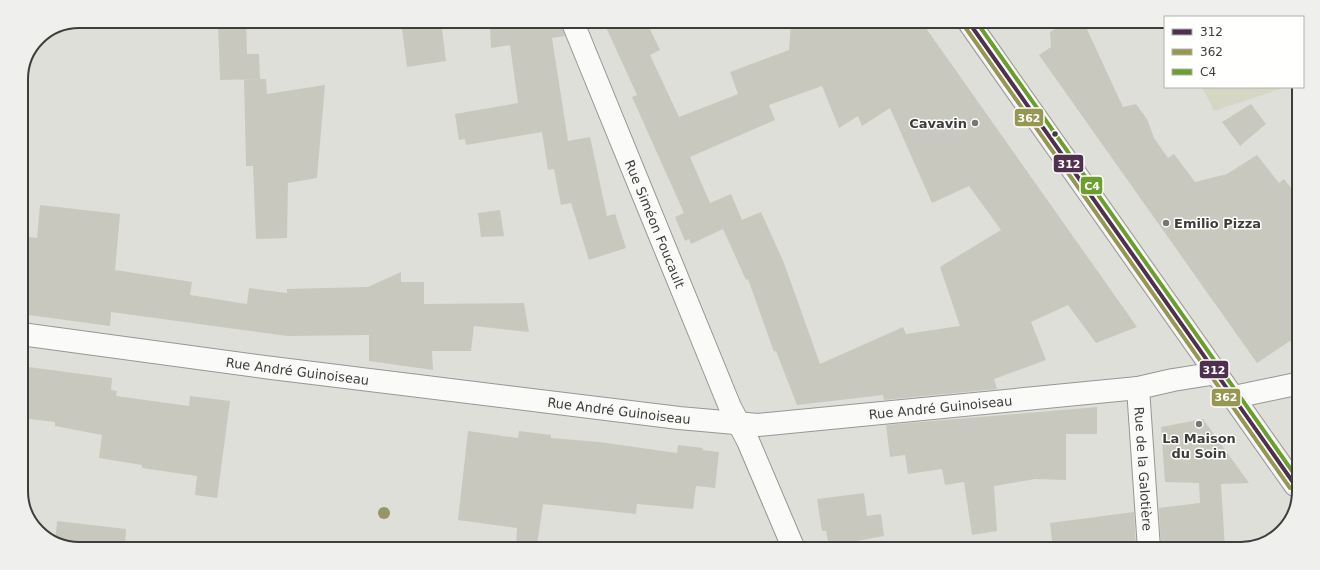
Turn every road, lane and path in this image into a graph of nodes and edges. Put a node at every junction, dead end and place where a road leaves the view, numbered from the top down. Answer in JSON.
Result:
{"nodes":[{"id":1,"x":574,"y":28,"type":"edge"},
{"id":2,"x":973,"y":28,"type":"edge"},
{"id":3,"x":28,"y":335,"type":"edge"},
{"id":4,"x":1217,"y":373,"type":"junction"},
{"id":5,"x":1292,"y":385,"type":"edge"},
{"id":6,"x":1138,"y":388,"type":"junction"},
{"id":7,"x":1234,"y":397,"type":"junction"},
{"id":8,"x":739,"y":424,"type":"junction"},
{"id":9,"x":1292,"y":481,"type":"edge"},
{"id":10,"x":791,"y":542,"type":"edge"},
{"id":11,"x":1149,"y":542,"type":"edge"}],
"edges":[{"from":1,"to":8,"type":"street","name":"Rue Siméon Foucault"},
{"from":2,"to":4,"type":"main road"},
{"from":3,"to":8,"type":"street","name":"Rue André Guinoiseau"},
{"from":4,"to":6,"type":"street","name":"Rue André Guinoiseau"},
{"from":4,"to":7,"type":"main road"},
{"from":5,"to":7,"type":"street"},
{"from":6,"to":8,"type":"street","name":"Rue André Guinoiseau"},
{"from":6,"to":11,"type":"street","name":"Rue de la Galotière"},
{"from":7,"to":9,"type":"main road"},
{"from":8,"to":10,"type":"street","name":"Rue Siméon Foucault"}]}
